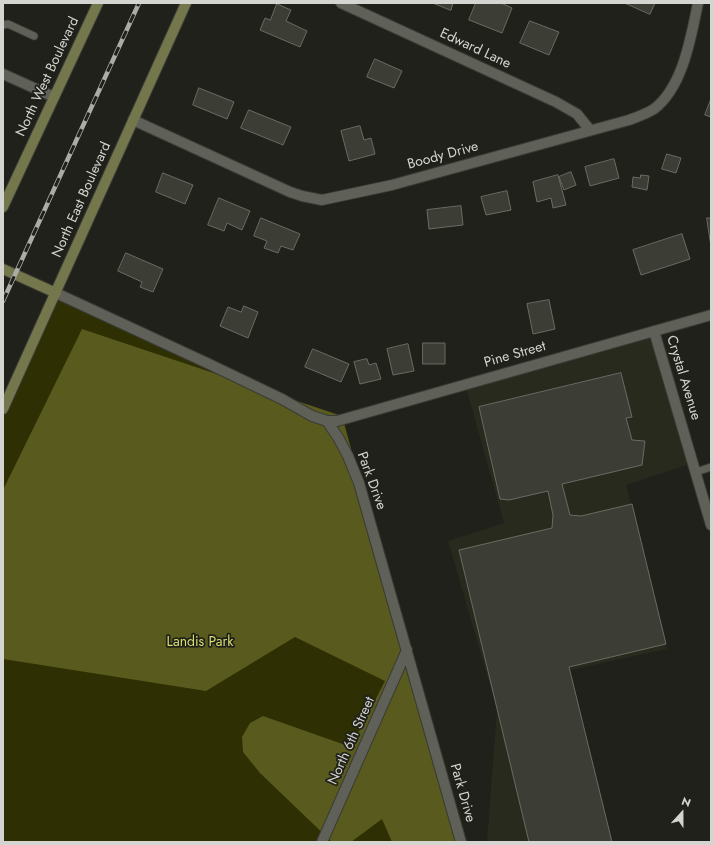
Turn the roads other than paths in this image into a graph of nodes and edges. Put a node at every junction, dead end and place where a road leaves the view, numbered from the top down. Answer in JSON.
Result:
{"nodes":[{"id":1,"x":98,"y":3,"type":"edge"},
{"id":2,"x":186,"y":3,"type":"edge"},
{"id":3,"x":341,"y":3,"type":"edge"},
{"id":4,"x":698,"y":3,"type":"edge"},
{"id":5,"x":3,"y":25,"type":"edge"},
{"id":6,"x":34,"y":36,"type":"dead end"},
{"id":7,"x":3,"y":74,"type":"edge"},
{"id":8,"x":54,"y":97,"type":"junction"},
{"id":9,"x":133,"y":120,"type":"junction"},
{"id":10,"x":590,"y":130,"type":"junction"},
{"id":11,"x":3,"y":207,"type":"edge"},
{"id":12,"x":3,"y":269,"type":"edge"},
{"id":13,"x":56,"y":293,"type":"junction"},
{"id":14,"x":711,"y":316,"type":"edge"},
{"id":15,"x":654,"y":331,"type":"junction"},
{"id":16,"x":3,"y":409,"type":"edge"},
{"id":17,"x":327,"y":421,"type":"junction"},
{"id":18,"x":711,"y":467,"type":"edge"},
{"id":19,"x":696,"y":472,"type":"junction"},
{"id":20,"x":711,"y":525,"type":"edge"},
{"id":21,"x":407,"y":650,"type":"junction"},
{"id":22,"x":322,"y":842,"type":"edge"},
{"id":23,"x":461,"y":842,"type":"edge"}],
"edges":[{"from":1,"to":8,"type":"main road","name":"North West Boulevard"},
{"from":2,"to":9,"type":"main road","name":"North East Boulevard"},
{"from":3,"to":10,"type":"street","name":"Edward Lane"},
{"from":4,"to":10,"type":"street","name":"Boody Drive"},
{"from":5,"to":6,"type":"lane"},
{"from":7,"to":8,"type":"street"},
{"from":8,"to":11,"type":"main road","name":"North West Boulevard"},
{"from":9,"to":10,"type":"street","name":"Boody Drive"},
{"from":9,"to":13,"type":"main road","name":"North East Boulevard"},
{"from":12,"to":13,"type":"main road"},
{"from":13,"to":16,"type":"main road","name":"North East Boulevard"},
{"from":13,"to":17,"type":"street"},
{"from":14,"to":15,"type":"street","name":"Pine Street"},
{"from":15,"to":17,"type":"street","name":"Pine Street"},
{"from":15,"to":19,"type":"street","name":"Crystal Avenue"},
{"from":17,"to":21,"type":"street","name":"Park Drive"},
{"from":18,"to":19,"type":"lane"},
{"from":19,"to":20,"type":"street","name":"Crystal Avenue"},
{"from":21,"to":22,"type":"street","name":"North 6th Street"},
{"from":21,"to":23,"type":"street","name":"Park Drive"}]}
